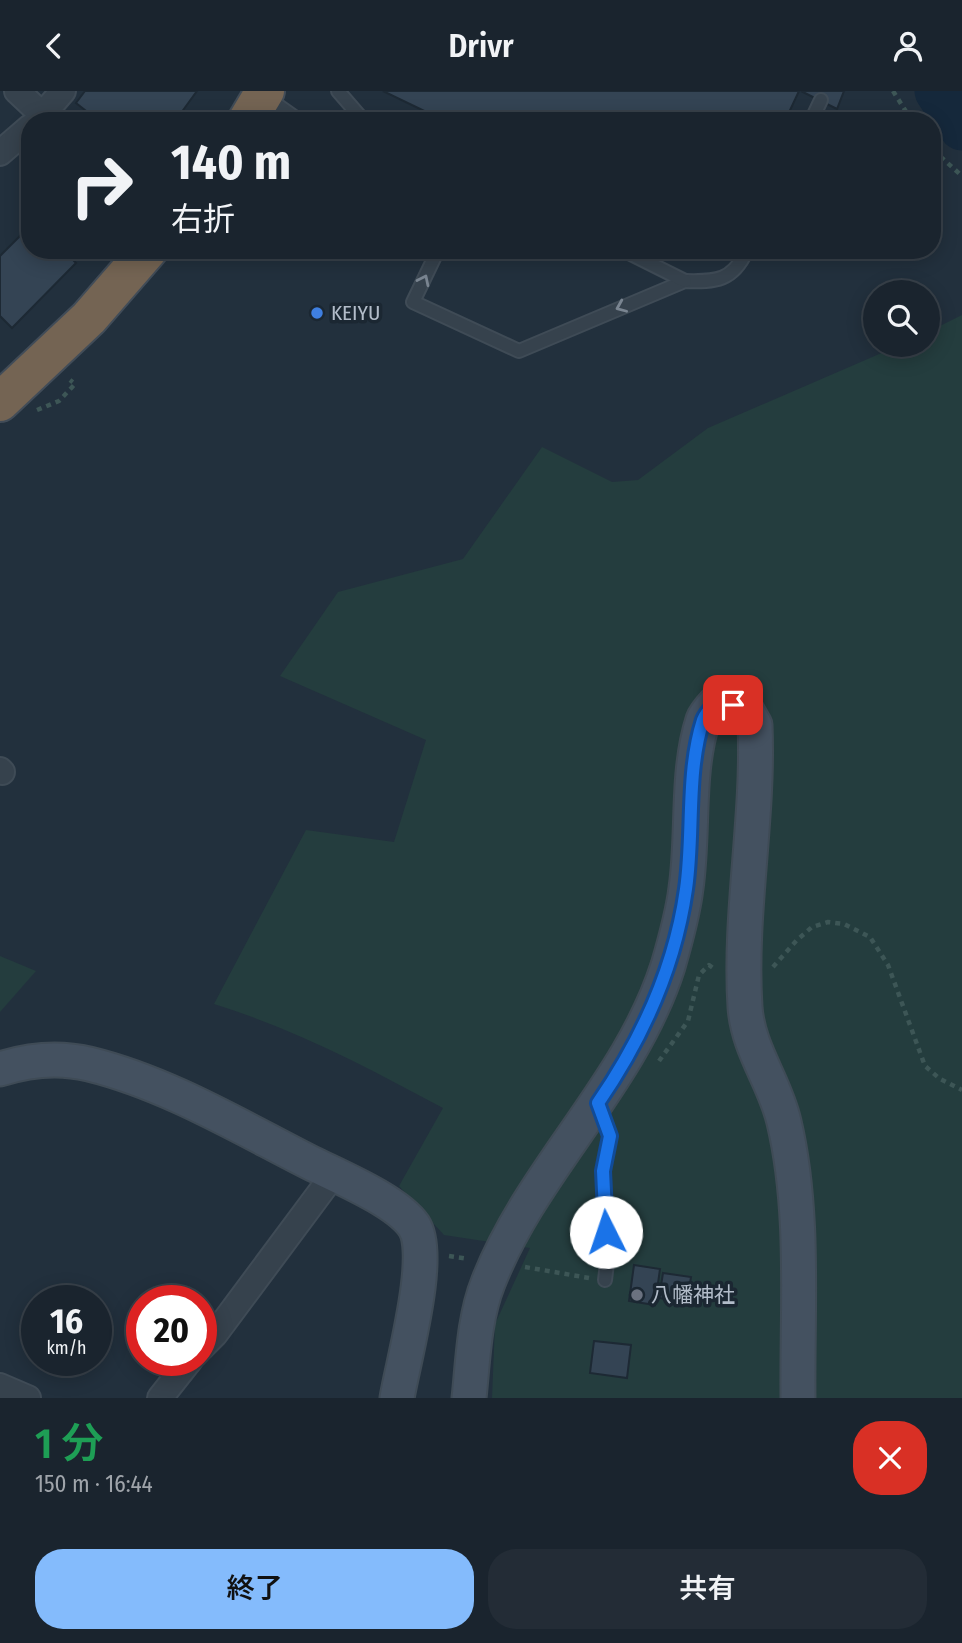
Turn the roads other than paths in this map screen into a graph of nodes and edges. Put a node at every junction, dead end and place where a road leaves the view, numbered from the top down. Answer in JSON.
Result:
{"nodes":[{"id":1,"x":17,"y":91,"type":"edge"},
{"id":2,"x":63,"y":91,"type":"edge"},
{"id":3,"x":338,"y":91,"type":"edge"},
{"id":4,"x":821,"y":100,"type":"dead end"},
{"id":5,"x":258,"y":102,"type":"edge"},
{"id":6,"x":33,"y":112,"type":"edge"},
{"id":7,"x":47,"y":112,"type":"edge"},
{"id":8,"x":280,"y":112,"type":"edge"},
{"id":9,"x":356,"y":112,"type":"edge"},
{"id":10,"x":815,"y":112,"type":"edge"},
{"id":11,"x":21,"y":136,"type":"edge"},
{"id":12,"x":0,"y":153,"type":"edge"},
{"id":13,"x":140,"y":259,"type":"edge"},
{"id":14,"x":434,"y":259,"type":"edge"},
{"id":15,"x":641,"y":259,"type":"edge"},
{"id":16,"x":742,"y":259,"type":"edge"},
{"id":17,"x":685,"y":281,"type":"junction"},
{"id":18,"x":0,"y":402,"type":"edge"},
{"id":19,"x":0,"y":1069,"type":"edge"},
{"id":20,"x":598,"y":1103,"type":"junction"},
{"id":21,"x":334,"y":1174,"type":"junction"},
{"id":22,"x":605,"y":1280,"type":"dead end"},
{"id":23,"x":217,"y":1332,"type":"edge"},
{"id":24,"x":177,"y":1376,"type":"edge"},
{"id":25,"x":0,"y":1386,"type":"edge"},
{"id":26,"x":28,"y":1398,"type":"edge"},
{"id":27,"x":160,"y":1398,"type":"edge"},
{"id":28,"x":397,"y":1398,"type":"edge"},
{"id":29,"x":469,"y":1398,"type":"edge"},
{"id":30,"x":798,"y":1398,"type":"edge"}],
"edges":[{"from":1,"to":6,"type":"street"},
{"from":2,"to":7,"type":"street"},
{"from":3,"to":9,"type":"lane"},
{"from":4,"to":10,"type":"lane"},
{"from":5,"to":8,"type":"lane"},
{"from":11,"to":12,"type":"street"},
{"from":13,"to":18,"type":"highway"},
{"from":17,"to":14,"type":"lane","one_way":true},
{"from":15,"to":17,"type":"lane"},
{"from":16,"to":17,"type":"lane"},
{"from":19,"to":21,"type":"street"},
{"from":20,"to":22,"type":"lane"},
{"from":20,"to":29,"type":"street"},
{"from":20,"to":30,"type":"street"},
{"from":21,"to":23,"type":"street"},
{"from":21,"to":28,"type":"street"},
{"from":24,"to":27,"type":"street"},
{"from":25,"to":26,"type":"street"}]}
